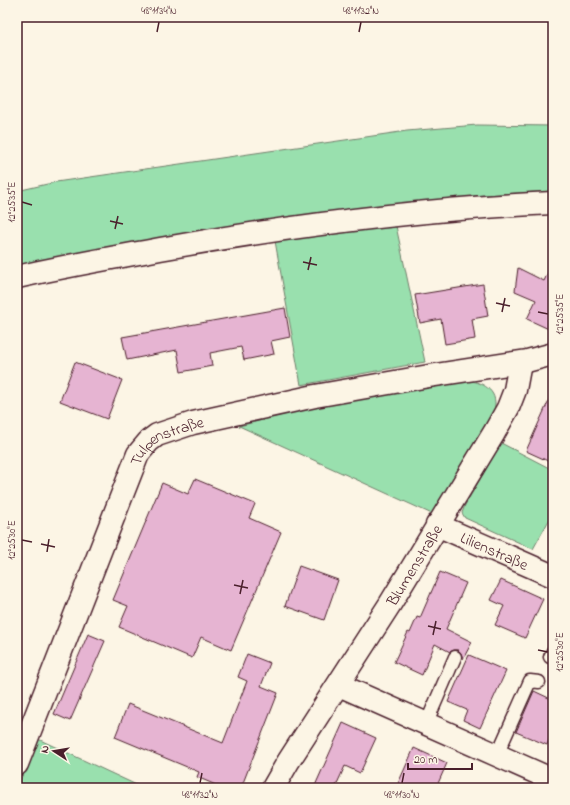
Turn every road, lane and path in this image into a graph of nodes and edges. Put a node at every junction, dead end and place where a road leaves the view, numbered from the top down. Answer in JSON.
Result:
{"nodes":[{"id":1,"x":553,"y":202,"type":"edge"},
{"id":2,"x":17,"y":277,"type":"edge"},
{"id":3,"x":553,"y":354,"type":"edge"},
{"id":4,"x":520,"y":363,"type":"junction"},
{"id":5,"x":437,"y":526,"type":"junction"},
{"id":6,"x":553,"y":576,"type":"edge"},
{"id":7,"x":456,"y":657,"type":"dead end"},
{"id":8,"x":539,"y":682,"type":"dead end"},
{"id":9,"x":339,"y":685,"type":"junction"},
{"id":10,"x":426,"y":724,"type":"junction"},
{"id":11,"x":497,"y":755,"type":"junction"},
{"id":12,"x":17,"y":764,"type":"edge"},
{"id":13,"x":553,"y":780,"type":"edge"},
{"id":14,"x":273,"y":788,"type":"edge"}],
"edges":[{"from":1,"to":2,"type":"street"},
{"from":3,"to":4,"type":"street"},
{"from":4,"to":5,"type":"street","name":"Blumenstraße"},
{"from":4,"to":12,"type":"street","name":"Tulpenstraße"},
{"from":5,"to":6,"type":"street","name":"Lilienstraße"},
{"from":5,"to":9,"type":"street","name":"Blumenstraße"},
{"from":7,"to":10,"type":"lane"},
{"from":8,"to":11,"type":"lane"},
{"from":9,"to":10,"type":"street"},
{"from":9,"to":14,"type":"street","name":"Blumenstraße"},
{"from":10,"to":11,"type":"street"},
{"from":11,"to":13,"type":"street"}]}
